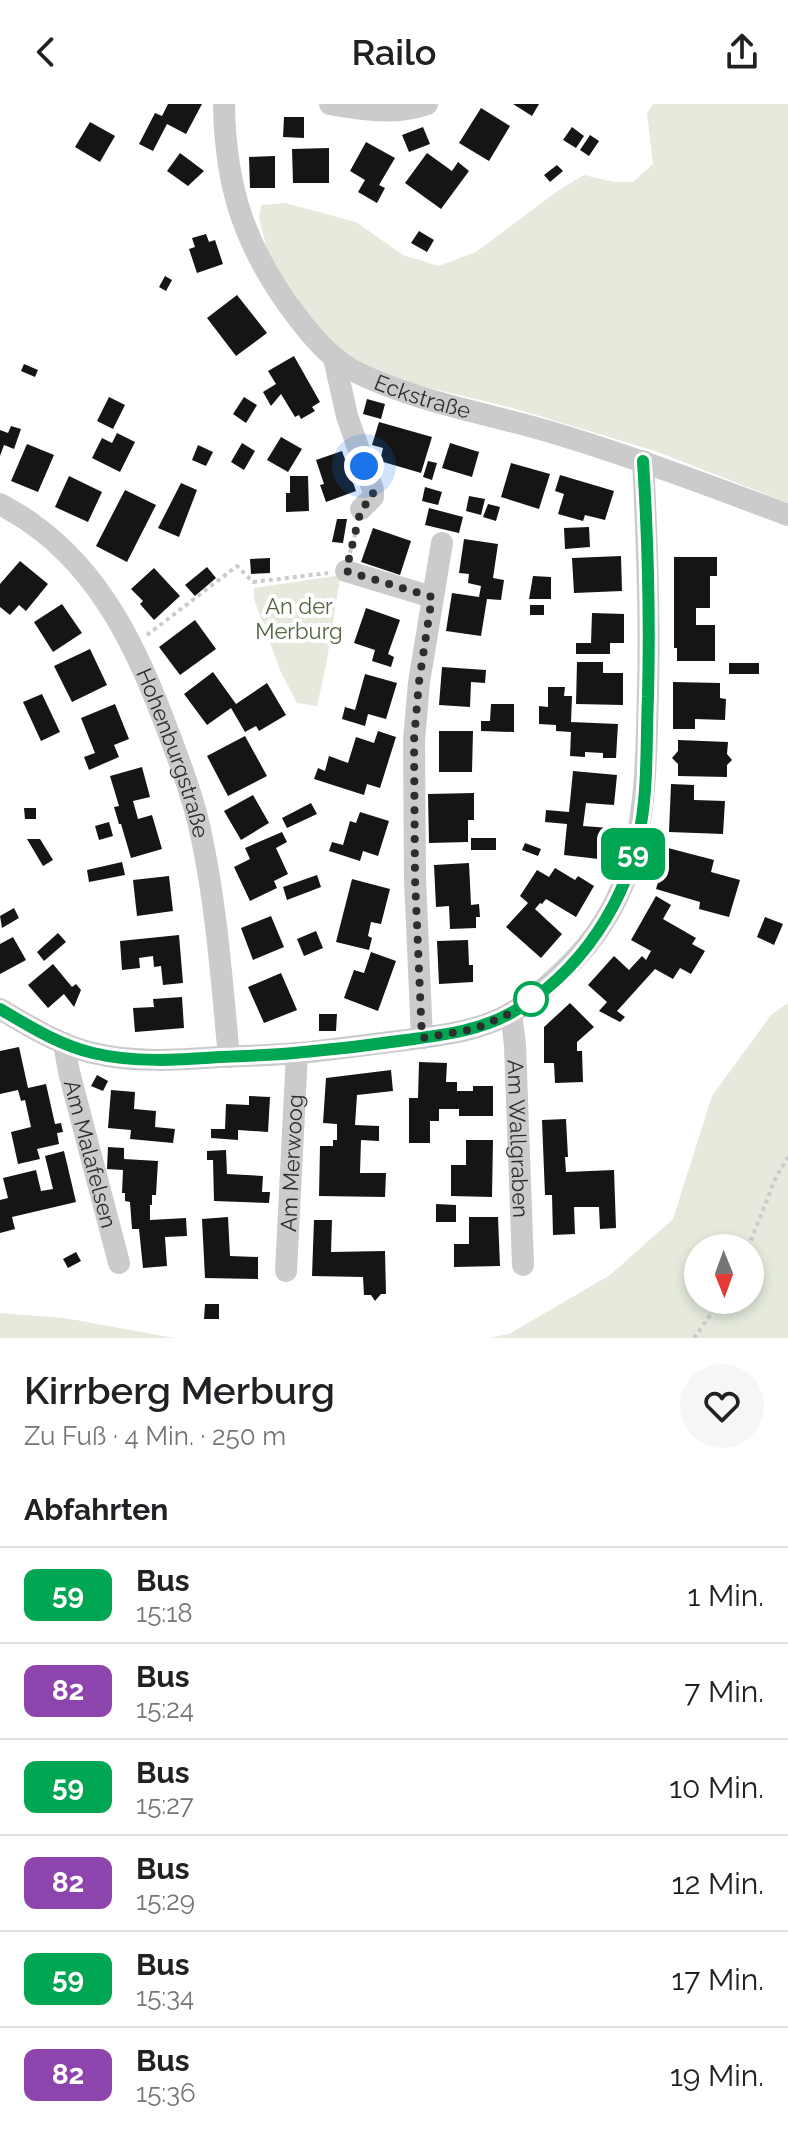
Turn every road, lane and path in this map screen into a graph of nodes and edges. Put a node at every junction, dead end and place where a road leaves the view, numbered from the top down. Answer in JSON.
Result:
{"nodes":[{"id":1,"x":224,"y":104,"type":"edge"},
{"id":2,"x":330,"y":104,"type":"edge"},
{"id":3,"x":427,"y":104,"type":"edge"},
{"id":4,"x":334,"y":358,"type":"junction"},
{"id":5,"x":643,"y":461,"type":"junction"},
{"id":6,"x":0,"y":504,"type":"edge"},
{"id":7,"x":361,"y":509,"type":"joint"},
{"id":8,"x":788,"y":515,"type":"edge"},
{"id":9,"x":442,"y":543,"type":"dead end"},
{"id":10,"x":346,"y":571,"type":"junction"},
{"id":11,"x":432,"y":597,"type":"junction"},
{"id":12,"x":133,"y":647,"type":"junction"},
{"id":13,"x":0,"y":1009,"type":"edge"},
{"id":14,"x":511,"y":1013,"type":"junction"},
{"id":15,"x":422,"y":1038,"type":"junction"},
{"id":16,"x":64,"y":1043,"type":"junction"},
{"id":17,"x":297,"y":1053,"type":"junction"},
{"id":18,"x":229,"y":1057,"type":"junction"},
{"id":19,"x":788,"y":1157,"type":"edge"},
{"id":20,"x":754,"y":1234,"type":"edge"},
{"id":21,"x":119,"y":1263,"type":"dead end"},
{"id":22,"x":523,"y":1265,"type":"dead end"},
{"id":23,"x":286,"y":1271,"type":"dead end"},
{"id":24,"x":711,"y":1314,"type":"edge"},
{"id":25,"x":694,"y":1338,"type":"edge"}],
"edges":[{"from":1,"to":4,"type":"street","name":"Eckstraße"},
{"from":2,"to":3,"type":"street"},
{"from":4,"to":5,"type":"street","name":"Eckstraße"},
{"from":4,"to":7,"type":"street"},
{"from":5,"to":8,"type":"street","name":"Eckstraße"},
{"from":5,"to":14,"type":"street"},
{"from":6,"to":12,"type":"street","name":"Hohenburgstraße"},
{"from":7,"to":10,"type":"path"},
{"from":9,"to":11,"type":"street"},
{"from":10,"to":11,"type":"street"},
{"from":10,"to":12,"type":"path"},
{"from":11,"to":15,"type":"street"},
{"from":12,"to":18,"type":"street","name":"Hohenburgstraße"},
{"from":13,"to":16,"type":"street"},
{"from":14,"to":15,"type":"street"},
{"from":14,"to":22,"type":"street","name":"Am Wallgraben"},
{"from":15,"to":17,"type":"street"},
{"from":16,"to":18,"type":"street"},
{"from":16,"to":21,"type":"street","name":"Am Malafelsen"},
{"from":17,"to":18,"type":"street"},
{"from":17,"to":23,"type":"street","name":"Am Merwoog"},
{"from":19,"to":20,"type":"path"},
{"from":24,"to":25,"type":"path"}]}
